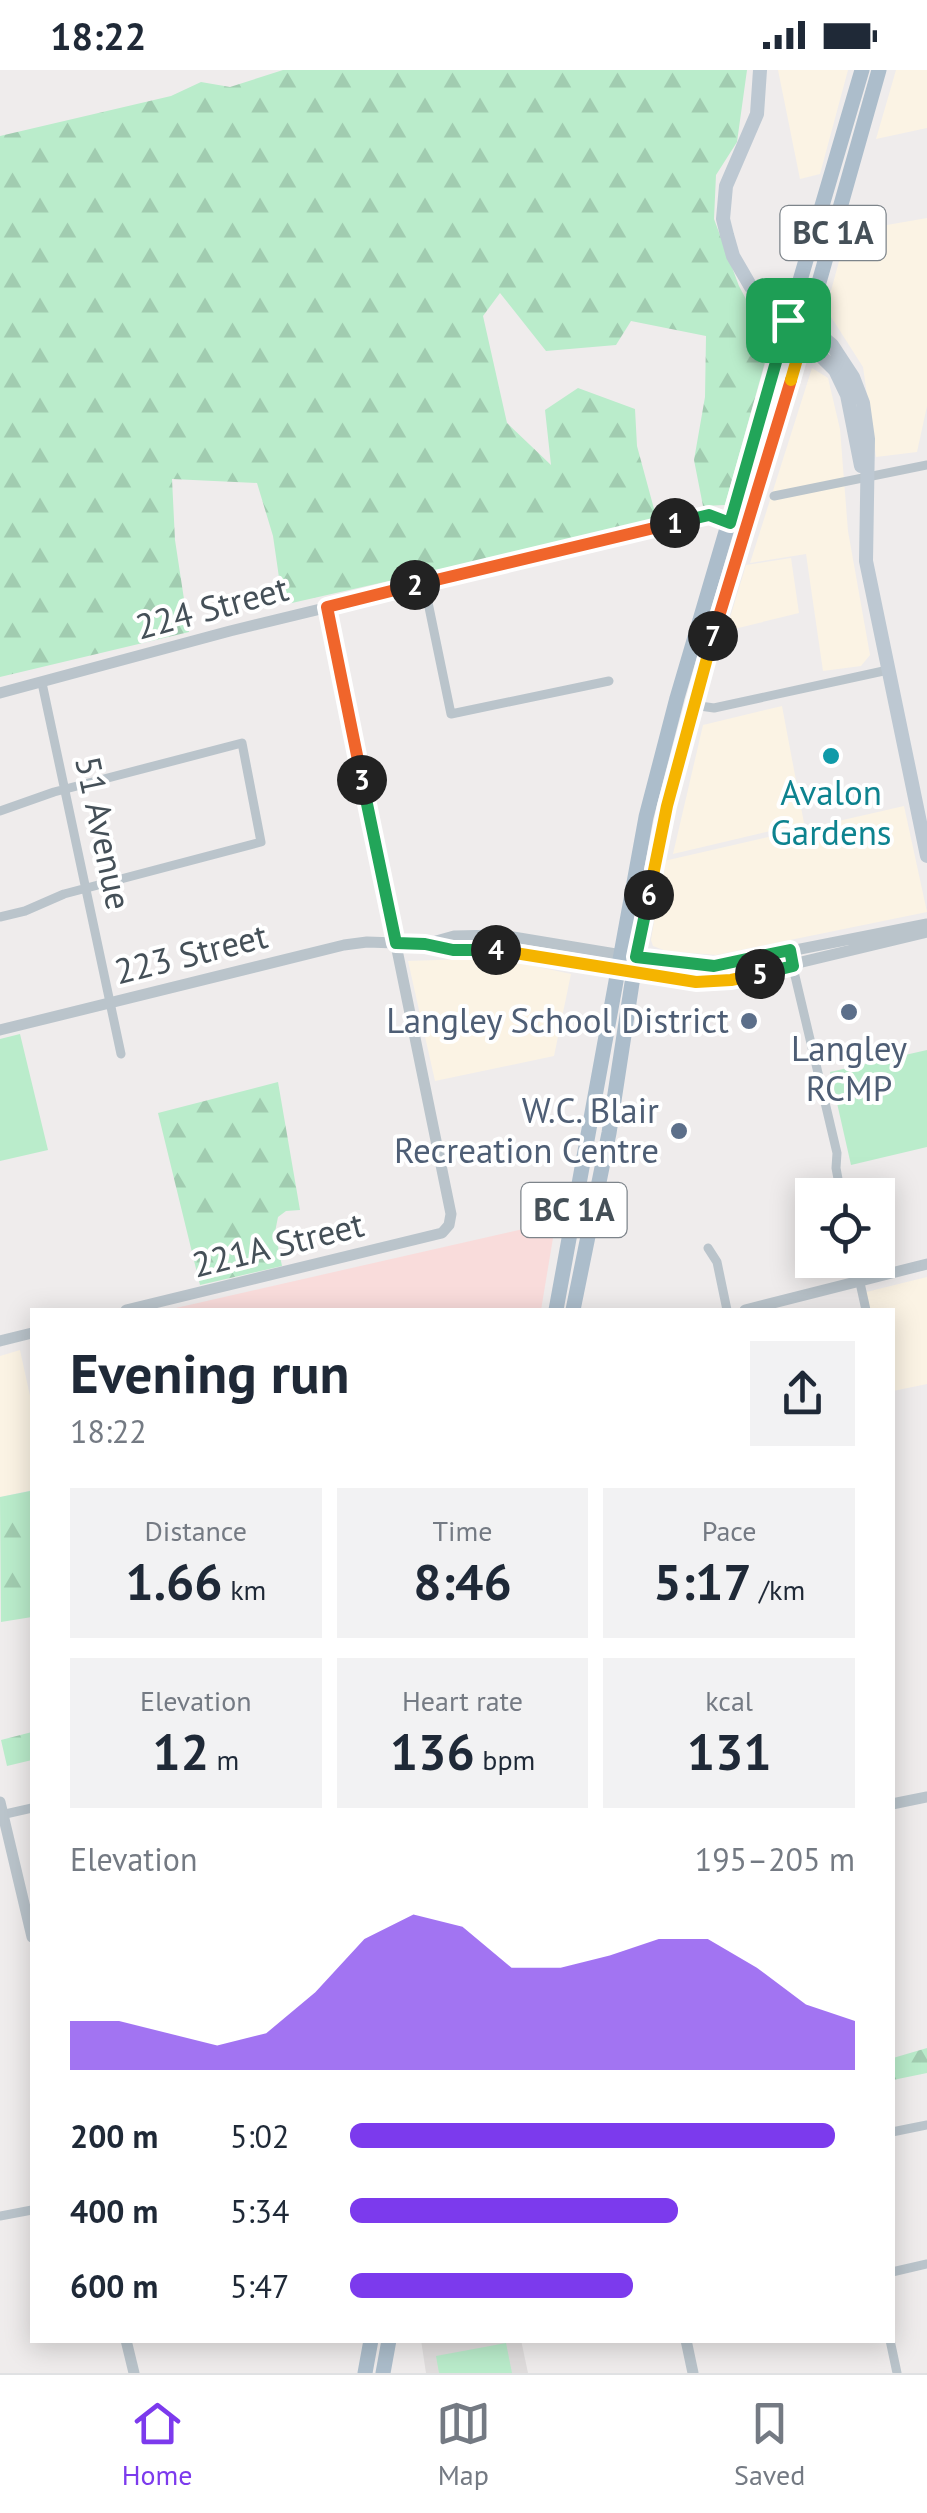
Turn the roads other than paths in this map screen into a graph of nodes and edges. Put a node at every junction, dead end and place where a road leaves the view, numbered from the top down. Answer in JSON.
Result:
{"nodes":[{"id":1,"x":760,"y":70,"type":"edge"},
{"id":2,"x":862,"y":70,"type":"edge"},
{"id":3,"x":879,"y":70,"type":"edge"},
{"id":4,"x":788,"y":320,"type":"junction"},
{"id":5,"x":805,"y":332,"type":"junction"},
{"id":6,"x":927,"y":465,"type":"edge"},
{"id":7,"x":864,"y":478,"type":"junction"},
{"id":8,"x":774,"y":496,"type":"dead end"},
{"id":9,"x":730,"y":523,"type":"junction"},
{"id":10,"x":424,"y":583,"type":"junction"},
{"id":11,"x":327,"y":607,"type":"junction"},
{"id":12,"x":888,"y":670,"type":"junction"},
{"id":13,"x":609,"y":681,"type":"dead end"},
{"id":14,"x":42,"y":683,"type":"junction"},
{"id":15,"x":0,"y":693,"type":"edge"},
{"id":16,"x":693,"y":705,"type":"junction"},
{"id":17,"x":65,"y":789,"type":"junction"},
{"id":18,"x":0,"y":811,"type":"edge"},
{"id":19,"x":927,"y":856,"type":"edge"},
{"id":20,"x":87,"y":888,"type":"junction"},
{"id":21,"x":0,"y":917,"type":"edge"},
{"id":22,"x":927,"y":924,"type":"edge"},
{"id":23,"x":927,"y":932,"type":"edge"},
{"id":24,"x":396,"y":943,"type":"junction"},
{"id":25,"x":790,"y":950,"type":"junction"},
{"id":26,"x":627,"y":963,"type":"junction"},
{"id":27,"x":793,"y":966,"type":"junction"},
{"id":28,"x":109,"y":1003,"type":"junction"},
{"id":29,"x":0,"y":1030,"type":"edge"},
{"id":30,"x":120,"y":1054,"type":"dead end"},
{"id":31,"x":838,"y":1178,"type":"edge"},
{"id":32,"x":708,"y":1248,"type":"dead end"},
{"id":33,"x":927,"y":1264,"type":"edge"},
{"id":34,"x":859,"y":1278,"type":"edge"},
{"id":35,"x":860,"y":1281,"type":"junction"},
{"id":36,"x":134,"y":1308,"type":"edge"},
{"id":37,"x":556,"y":1308,"type":"edge"},
{"id":38,"x":573,"y":1308,"type":"edge"},
{"id":39,"x":728,"y":1308,"type":"edge"},
{"id":40,"x":752,"y":1308,"type":"edge"},
{"id":41,"x":866,"y":1308,"type":"edge"},
{"id":42,"x":30,"y":1332,"type":"edge"},
{"id":43,"x":0,"y":1340,"type":"edge"},
{"id":44,"x":927,"y":1797,"type":"edge"},
{"id":45,"x":895,"y":1803,"type":"edge"},
{"id":46,"x":30,"y":1808,"type":"edge"},
{"id":47,"x":1,"y":1811,"type":"edge"},
{"id":48,"x":30,"y":1919,"type":"edge"},
{"id":49,"x":927,"y":2125,"type":"edge"},
{"id":50,"x":895,"y":2131,"type":"edge"},
{"id":51,"x":30,"y":2210,"type":"edge"},
{"id":52,"x":0,"y":2216,"type":"edge"},
{"id":53,"x":927,"y":2264,"type":"edge"},
{"id":54,"x":895,"y":2271,"type":"edge"},
{"id":55,"x":127,"y":2343,"type":"edge"},
{"id":56,"x":370,"y":2343,"type":"edge"},
{"id":57,"x":388,"y":2343,"type":"edge"},
{"id":58,"x":687,"y":2343,"type":"edge"},
{"id":59,"x":891,"y":2343,"type":"edge"},
{"id":60,"x":134,"y":2373,"type":"edge"},
{"id":61,"x":365,"y":2373,"type":"edge"},
{"id":62,"x":383,"y":2373,"type":"edge"},
{"id":63,"x":693,"y":2373,"type":"edge"},
{"id":64,"x":897,"y":2373,"type":"edge"}],
"edges":[{"from":1,"to":4,"type":"main road"},
{"from":2,"to":4,"type":"main road","number":"BC 1A"},
{"from":3,"to":5,"type":"main road","number":"BC 1A"},
{"from":4,"to":5,"type":"main road"},
{"from":4,"to":9,"type":"main road","number":"BC 1A"},
{"from":5,"to":7,"type":"main road"},
{"from":5,"to":16,"type":"main road","number":"BC 1A"},
{"from":6,"to":7,"type":"street"},
{"from":7,"to":8,"type":"street"},
{"from":7,"to":12,"type":"main road"},
{"from":9,"to":10,"type":"street","name":"224 Street"},
{"from":9,"to":26,"type":"main road","number":"BC 1A"},
{"from":10,"to":11,"type":"street","name":"224 Street"},
{"from":10,"to":13,"type":"street"},
{"from":11,"to":14,"type":"street","name":"224 Street"},
{"from":11,"to":24,"type":"street"},
{"from":12,"to":16,"type":"street"},
{"from":12,"to":19,"type":"main road"},
{"from":14,"to":15,"type":"street","name":"224 Street"},
{"from":14,"to":17,"type":"street","name":"51 Avenue"},
{"from":16,"to":26,"type":"main road","number":"BC 1A"},
{"from":17,"to":18,"type":"street"},
{"from":17,"to":20,"type":"street","name":"51 Avenue"},
{"from":17,"to":20,"type":"street"},
{"from":20,"to":21,"type":"street"},
{"from":20,"to":28,"type":"street","name":"51 Avenue"},
{"from":22,"to":25,"type":"street"},
{"from":23,"to":27,"type":"street"},
{"from":24,"to":26,"type":"street","name":"223 Street"},
{"from":24,"to":28,"type":"street","name":"223 Street"},
{"from":24,"to":36,"type":"street","name":"221A Street"},
{"from":25,"to":26,"type":"street"},
{"from":25,"to":27,"type":"street"},
{"from":26,"to":27,"type":"street"},
{"from":26,"to":37,"type":"main road","number":"BC 1A"},
{"from":26,"to":38,"type":"main road","number":"BC 1A"},
{"from":27,"to":31,"type":"street"},
{"from":28,"to":29,"type":"street","name":"223 Street"},
{"from":28,"to":30,"type":"street","name":"51 Avenue"},
{"from":32,"to":39,"type":"street"},
{"from":33,"to":35,"type":"street"},
{"from":34,"to":35,"type":"street"},
{"from":35,"to":40,"type":"street"},
{"from":35,"to":41,"type":"street"},
{"from":42,"to":43,"type":"street"},
{"from":44,"to":45,"type":"street"},
{"from":46,"to":47,"type":"street"},
{"from":47,"to":48,"type":"street"},
{"from":49,"to":50,"type":"street"},
{"from":51,"to":52,"type":"street"},
{"from":53,"to":54,"type":"street"},
{"from":55,"to":60,"type":"street"},
{"from":56,"to":61,"type":"main road"},
{"from":57,"to":62,"type":"main road"},
{"from":58,"to":63,"type":"street"},
{"from":59,"to":64,"type":"street"}]}
